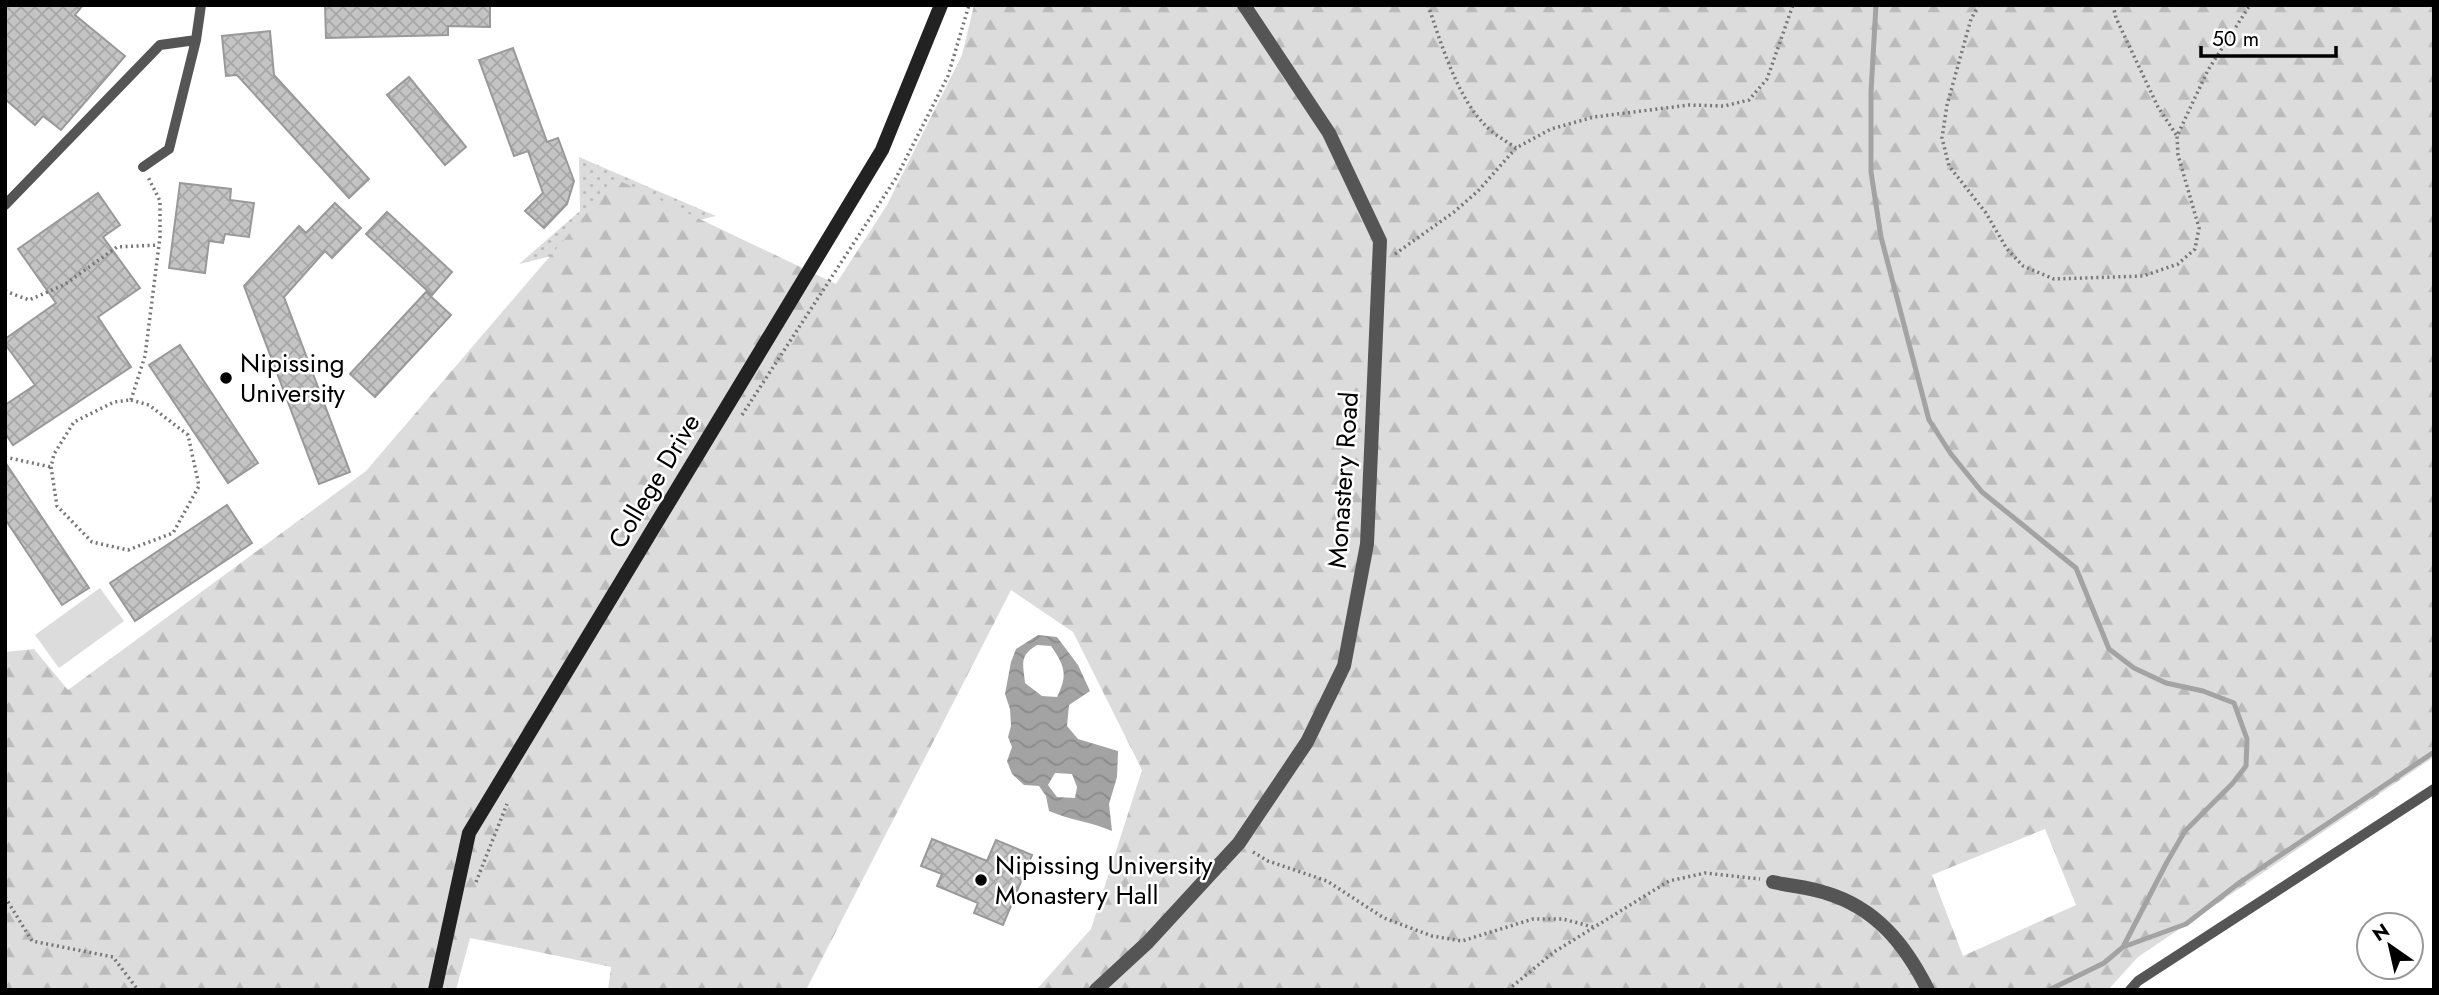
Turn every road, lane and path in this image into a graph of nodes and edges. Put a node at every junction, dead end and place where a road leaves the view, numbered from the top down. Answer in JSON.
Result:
{"nodes":[{"id":1,"x":201,"y":5,"type":"edge"},
{"id":2,"x":941,"y":5,"type":"edge"},
{"id":3,"x":969,"y":5,"type":"edge"},
{"id":4,"x":1244,"y":5,"type":"edge"},
{"id":5,"x":1428,"y":5,"type":"edge"},
{"id":6,"x":1793,"y":5,"type":"edge"},
{"id":7,"x":1979,"y":5,"type":"edge"},
{"id":8,"x":2113,"y":5,"type":"edge"},
{"id":9,"x":2250,"y":5,"type":"edge"},
{"id":10,"x":195,"y":40,"type":"junction"},
{"id":11,"x":2177,"y":136,"type":"junction"},
{"id":12,"x":1516,"y":148,"type":"junction"},
{"id":13,"x":143,"y":167,"type":"joint"},
{"id":14,"x":5,"y":205,"type":"edge"},
{"id":15,"x":158,"y":245,"type":"junction"},
{"id":16,"x":1379,"y":266,"type":"junction"},
{"id":17,"x":5,"y":291,"type":"edge"},
{"id":18,"x":131,"y":400,"type":"junction"},
{"id":19,"x":737,"y":423,"type":"dead end"},
{"id":20,"x":5,"y":457,"type":"edge"},
{"id":21,"x":51,"y":467,"type":"junction"},
{"id":22,"x":2434,"y":789,"type":"edge"},
{"id":23,"x":511,"y":794,"type":"dead end"},
{"id":24,"x":1239,"y":843,"type":"junction"},
{"id":25,"x":1773,"y":882,"type":"joint"},
{"id":26,"x":473,"y":890,"type":"dead end"},
{"id":27,"x":5,"y":897,"type":"edge"},
{"id":28,"x":1593,"y":927,"type":"junction"},
{"id":29,"x":138,"y":990,"type":"edge"},
{"id":30,"x":435,"y":990,"type":"edge"},
{"id":31,"x":1096,"y":990,"type":"edge"},
{"id":32,"x":1508,"y":990,"type":"edge"},
{"id":33,"x":1928,"y":990,"type":"edge"},
{"id":34,"x":2130,"y":990,"type":"edge"}],
"edges":[{"from":1,"to":10,"type":"lane"},
{"from":2,"to":30,"type":"street","name":"College Drive"},
{"from":3,"to":19,"type":"path"},
{"from":4,"to":16,"type":"street","name":"Monastery Road"},
{"from":5,"to":12,"type":"path"},
{"from":6,"to":12,"type":"path"},
{"from":7,"to":11,"type":"path"},
{"from":8,"to":11,"type":"path"},
{"from":9,"to":11,"type":"path"},
{"from":10,"to":13,"type":"lane"},
{"from":10,"to":14,"type":"lane"},
{"from":12,"to":16,"type":"path"},
{"from":13,"to":15,"type":"path"},
{"from":15,"to":17,"type":"path"},
{"from":15,"to":18,"type":"path"},
{"from":16,"to":24,"type":"street","name":"Monastery Road"},
{"from":18,"to":21,"type":"path"},
{"from":18,"to":21,"type":"path"},
{"from":20,"to":21,"type":"path"},
{"from":22,"to":34,"type":"lane"},
{"from":23,"to":26,"type":"path"},
{"from":24,"to":28,"type":"path"},
{"from":24,"to":31,"type":"street","name":"Monastery Road"},
{"from":25,"to":28,"type":"path"},
{"from":25,"to":33,"type":"street"},
{"from":27,"to":29,"type":"path"},
{"from":28,"to":32,"type":"path"}]}
